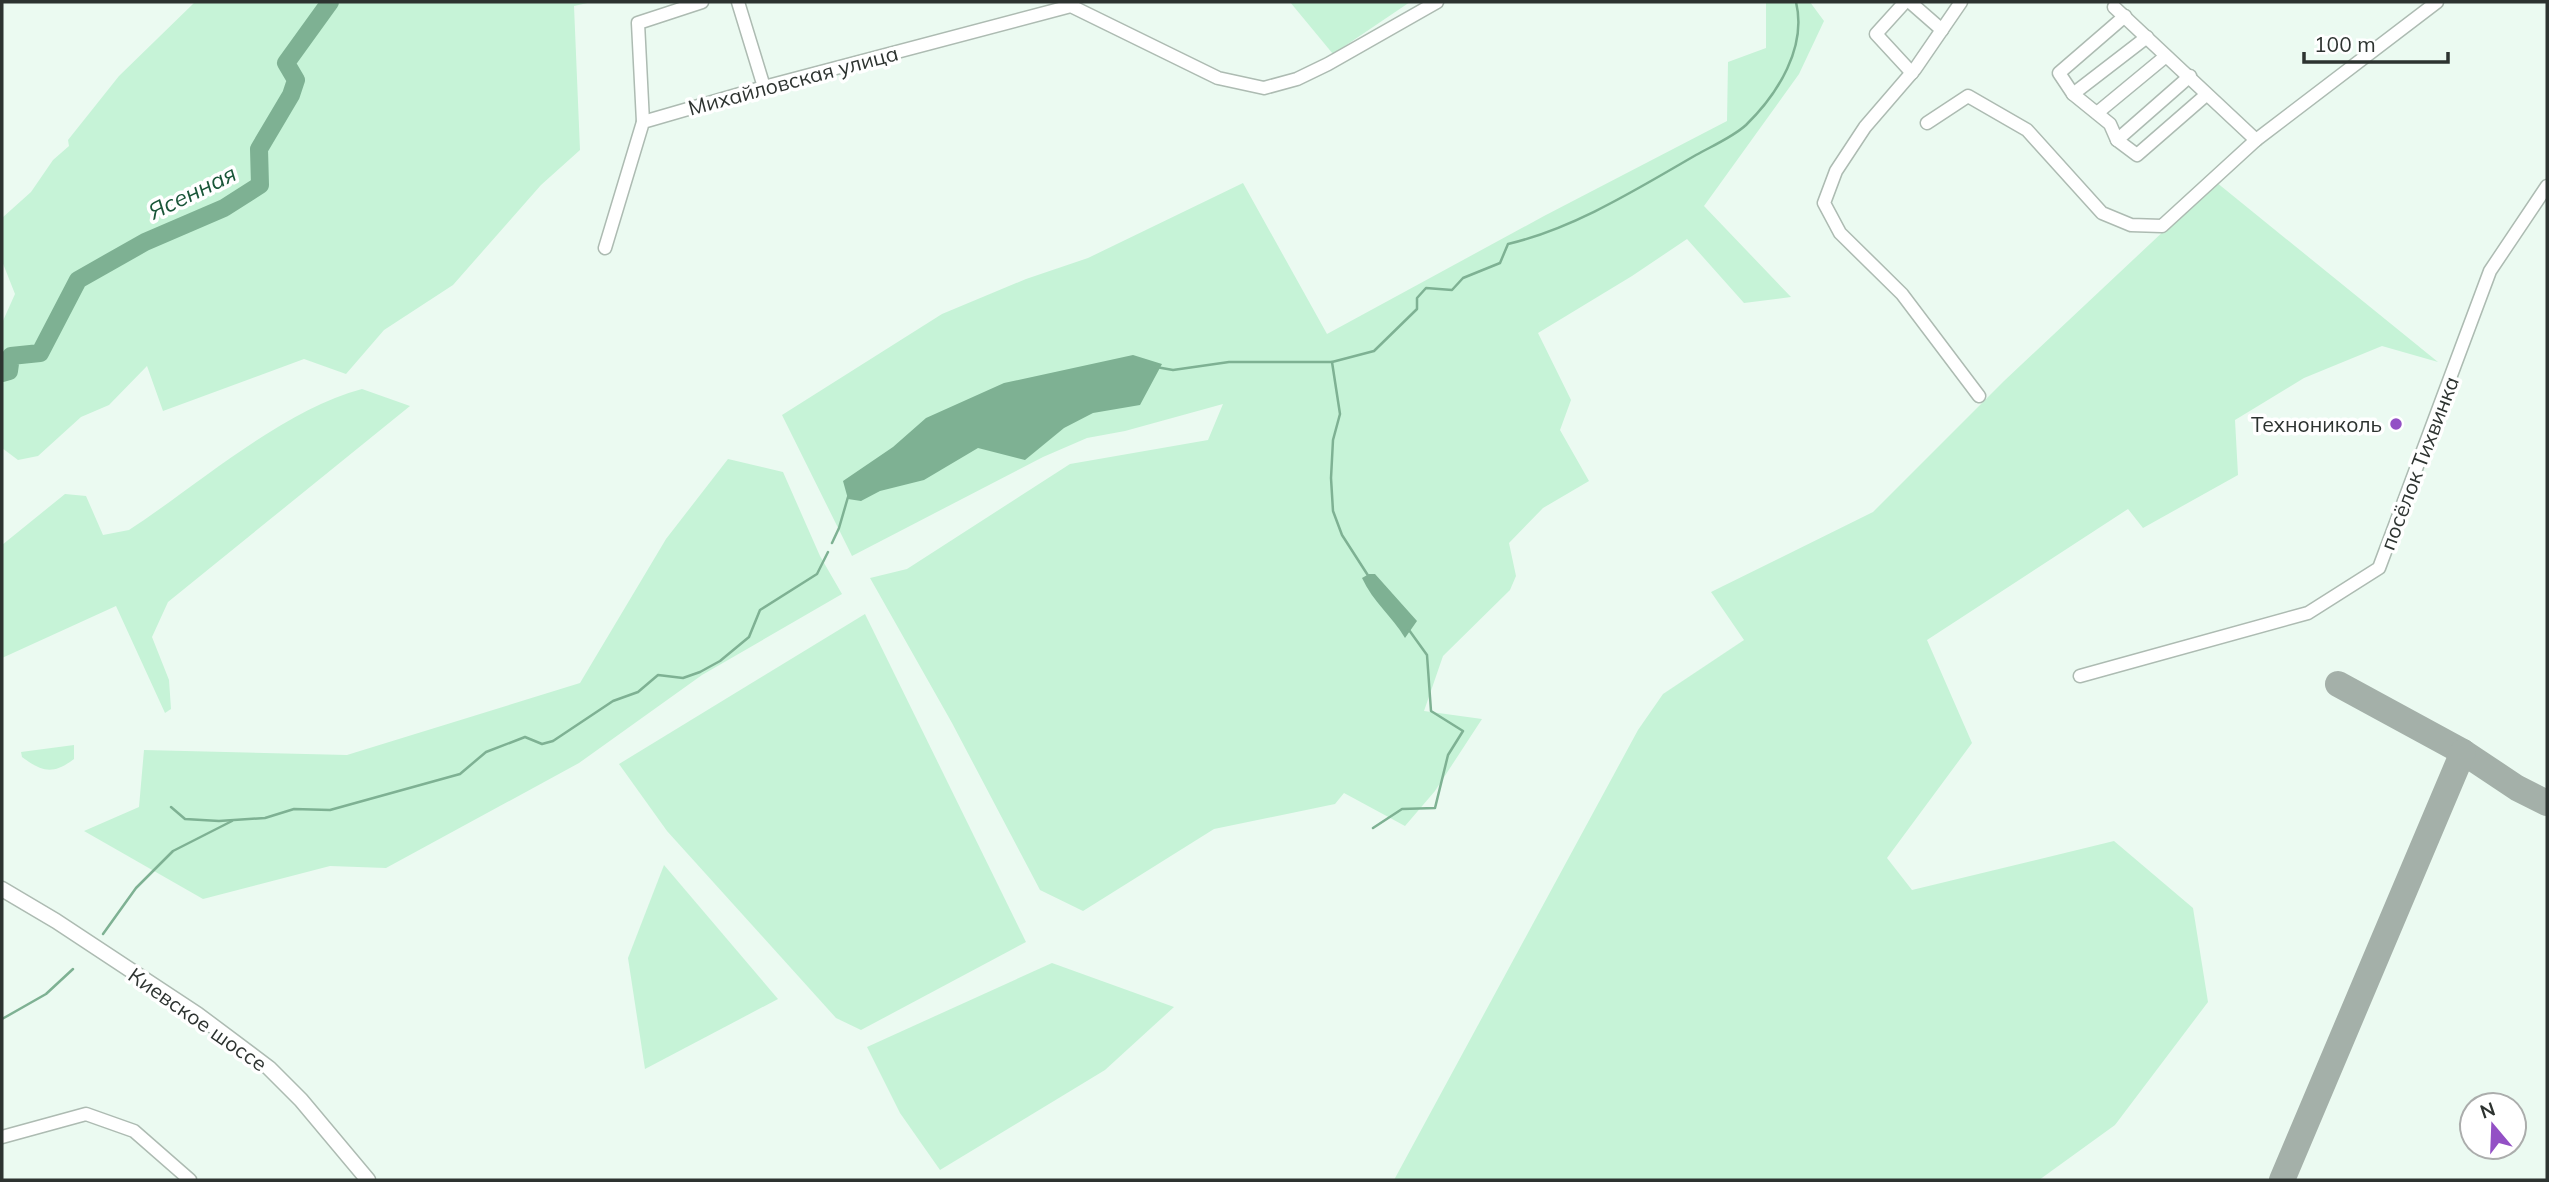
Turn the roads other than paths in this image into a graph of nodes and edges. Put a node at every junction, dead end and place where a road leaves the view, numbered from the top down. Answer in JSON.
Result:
{"nodes":[{"id":1,"x":702,"y":2,"type":"edge"},
{"id":2,"x":738,"y":2,"type":"edge"},
{"id":3,"x":1437,"y":2,"type":"edge"},
{"id":4,"x":1908,"y":2,"type":"edge"},
{"id":5,"x":1962,"y":2,"type":"edge"},
{"id":6,"x":2437,"y":2,"type":"edge"},
{"id":7,"x":2114,"y":7,"type":"dead end"},
{"id":8,"x":2125,"y":16,"type":"junction"},
{"id":9,"x":1942,"y":30,"type":"junction"},
{"id":10,"x":2147,"y":37,"type":"junction"},
{"id":11,"x":2166,"y":56,"type":"junction"},
{"id":12,"x":1912,"y":73,"type":"junction"},
{"id":13,"x":2190,"y":76,"type":"junction"},
{"id":14,"x":764,"y":87,"type":"junction"},
{"id":15,"x":2073,"y":94,"type":"junction"},
{"id":16,"x":2206,"y":95,"type":"junction"},
{"id":17,"x":2097,"y":113,"type":"junction"},
{"id":18,"x":643,"y":122,"type":"junction"},
{"id":19,"x":1927,"y":123,"type":"dead end"},
{"id":20,"x":2117,"y":140,"type":"junction"},
{"id":21,"x":2256,"y":140,"type":"junction"},
{"id":22,"x":2547,"y":186,"type":"edge"},
{"id":23,"x":605,"y":248,"type":"dead end"},
{"id":24,"x":1979,"y":396,"type":"dead end"},
{"id":25,"x":2080,"y":676,"type":"dead end"},
{"id":26,"x":2,"y":889,"type":"edge"},
{"id":27,"x":2,"y":1137,"type":"edge"},
{"id":28,"x":190,"y":1180,"type":"edge"},
{"id":29,"x":368,"y":1180,"type":"edge"}],
"edges":[{"from":1,"to":18,"type":"street"},
{"from":2,"to":14,"type":"street"},
{"from":3,"to":14,"type":"street","name":"Михайловская улица"},
{"from":4,"to":9,"type":"street"},
{"from":4,"to":12,"type":"street"},
{"from":5,"to":9,"type":"street"},
{"from":6,"to":21,"type":"street"},
{"from":7,"to":8,"type":"street"},
{"from":8,"to":10,"type":"street"},
{"from":8,"to":15,"type":"street"},
{"from":9,"to":12,"type":"street"},
{"from":10,"to":11,"type":"street"},
{"from":10,"to":15,"type":"street"},
{"from":11,"to":13,"type":"street"},
{"from":11,"to":17,"type":"street"},
{"from":12,"to":24,"type":"street"},
{"from":13,"to":16,"type":"street"},
{"from":13,"to":20,"type":"street"},
{"from":14,"to":18,"type":"street","name":"Михайловская улица"},
{"from":15,"to":17,"type":"street"},
{"from":16,"to":20,"type":"street"},
{"from":16,"to":21,"type":"street"},
{"from":17,"to":20,"type":"street"},
{"from":18,"to":23,"type":"street"},
{"from":19,"to":21,"type":"street"},
{"from":22,"to":25,"type":"street","name":"посёлок Тихвинка"},
{"from":26,"to":29,"type":"main road","name":"Киевское шоссе"},
{"from":27,"to":28,"type":"street"}]}
